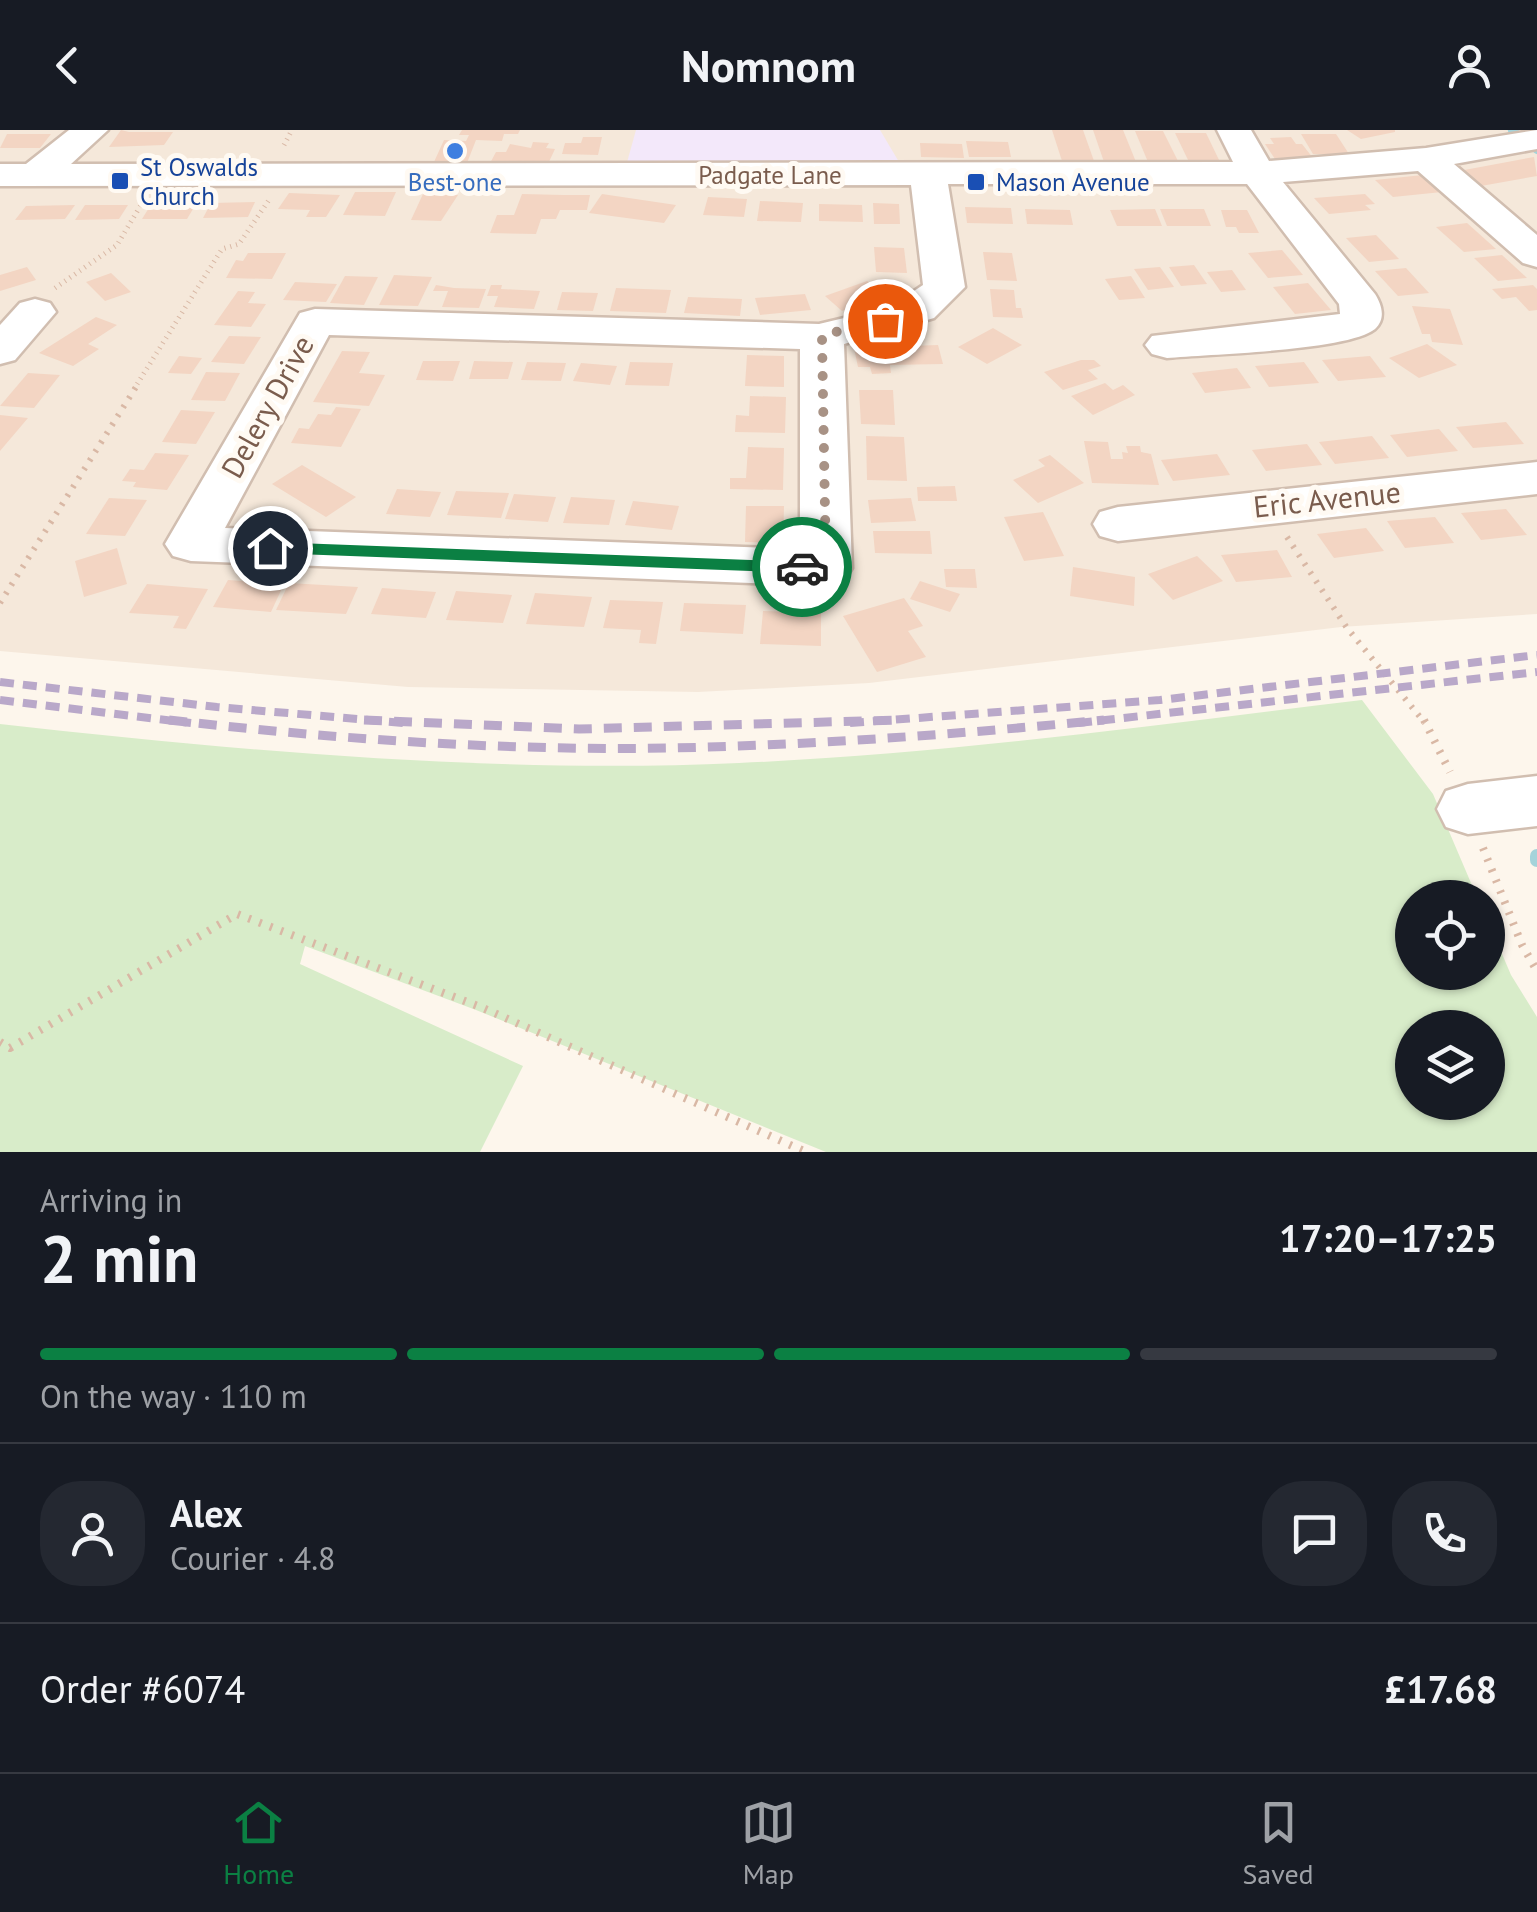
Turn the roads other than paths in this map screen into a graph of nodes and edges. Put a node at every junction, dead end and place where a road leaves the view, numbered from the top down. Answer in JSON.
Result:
{"nodes":[{"id":1,"x":90,"y":130,"type":"edge"},
{"id":2,"x":1234,"y":130,"type":"edge"},
{"id":3,"x":1529,"y":140,"type":"edge"},
{"id":4,"x":350,"y":142,"type":"dead end"},
{"id":5,"x":1426,"y":159,"type":"junction"},
{"id":6,"x":329,"y":173,"type":"junction"},
{"id":7,"x":1258,"y":173,"type":"junction"},
{"id":8,"x":18,"y":175,"type":"edge"},
{"id":9,"x":928,"y":175,"type":"junction"},
{"id":10,"x":1537,"y":255,"type":"edge"},
{"id":11,"x":35,"y":312,"type":"road end"},
{"id":12,"x":822,"y":338,"type":"junction"},
{"id":13,"x":1166,"y":346,"type":"dead end"},
{"id":14,"x":0,"y":351,"type":"edge"},
{"id":15,"x":1537,"y":478,"type":"edge"},
{"id":16,"x":1118,"y":524,"type":"dead end"},
{"id":17,"x":1537,"y":800,"type":"edge"},
{"id":18,"x":1468,"y":809,"type":"road end"}],
"edges":[{"from":1,"to":8,"type":"street"},
{"from":2,"to":7,"type":"street"},
{"from":3,"to":5,"type":"street","name":"Padgate Lane"},
{"from":4,"to":6,"type":"street"},
{"from":5,"to":7,"type":"street","name":"Padgate Lane"},
{"from":5,"to":10,"type":"street"},
{"from":6,"to":8,"type":"street","name":"Padgate Lane"},
{"from":6,"to":9,"type":"street","name":"Padgate Lane"},
{"from":7,"to":9,"type":"street","name":"Padgate Lane"},
{"from":7,"to":13,"type":"street"},
{"from":9,"to":12,"type":"street","name":"Delery Drive"},
{"from":11,"to":14,"type":"street"},
{"from":12,"to":12,"type":"street","name":"Delery Drive"},
{"from":15,"to":16,"type":"street","name":"Eric Avenue"},
{"from":17,"to":18,"type":"street"}]}
